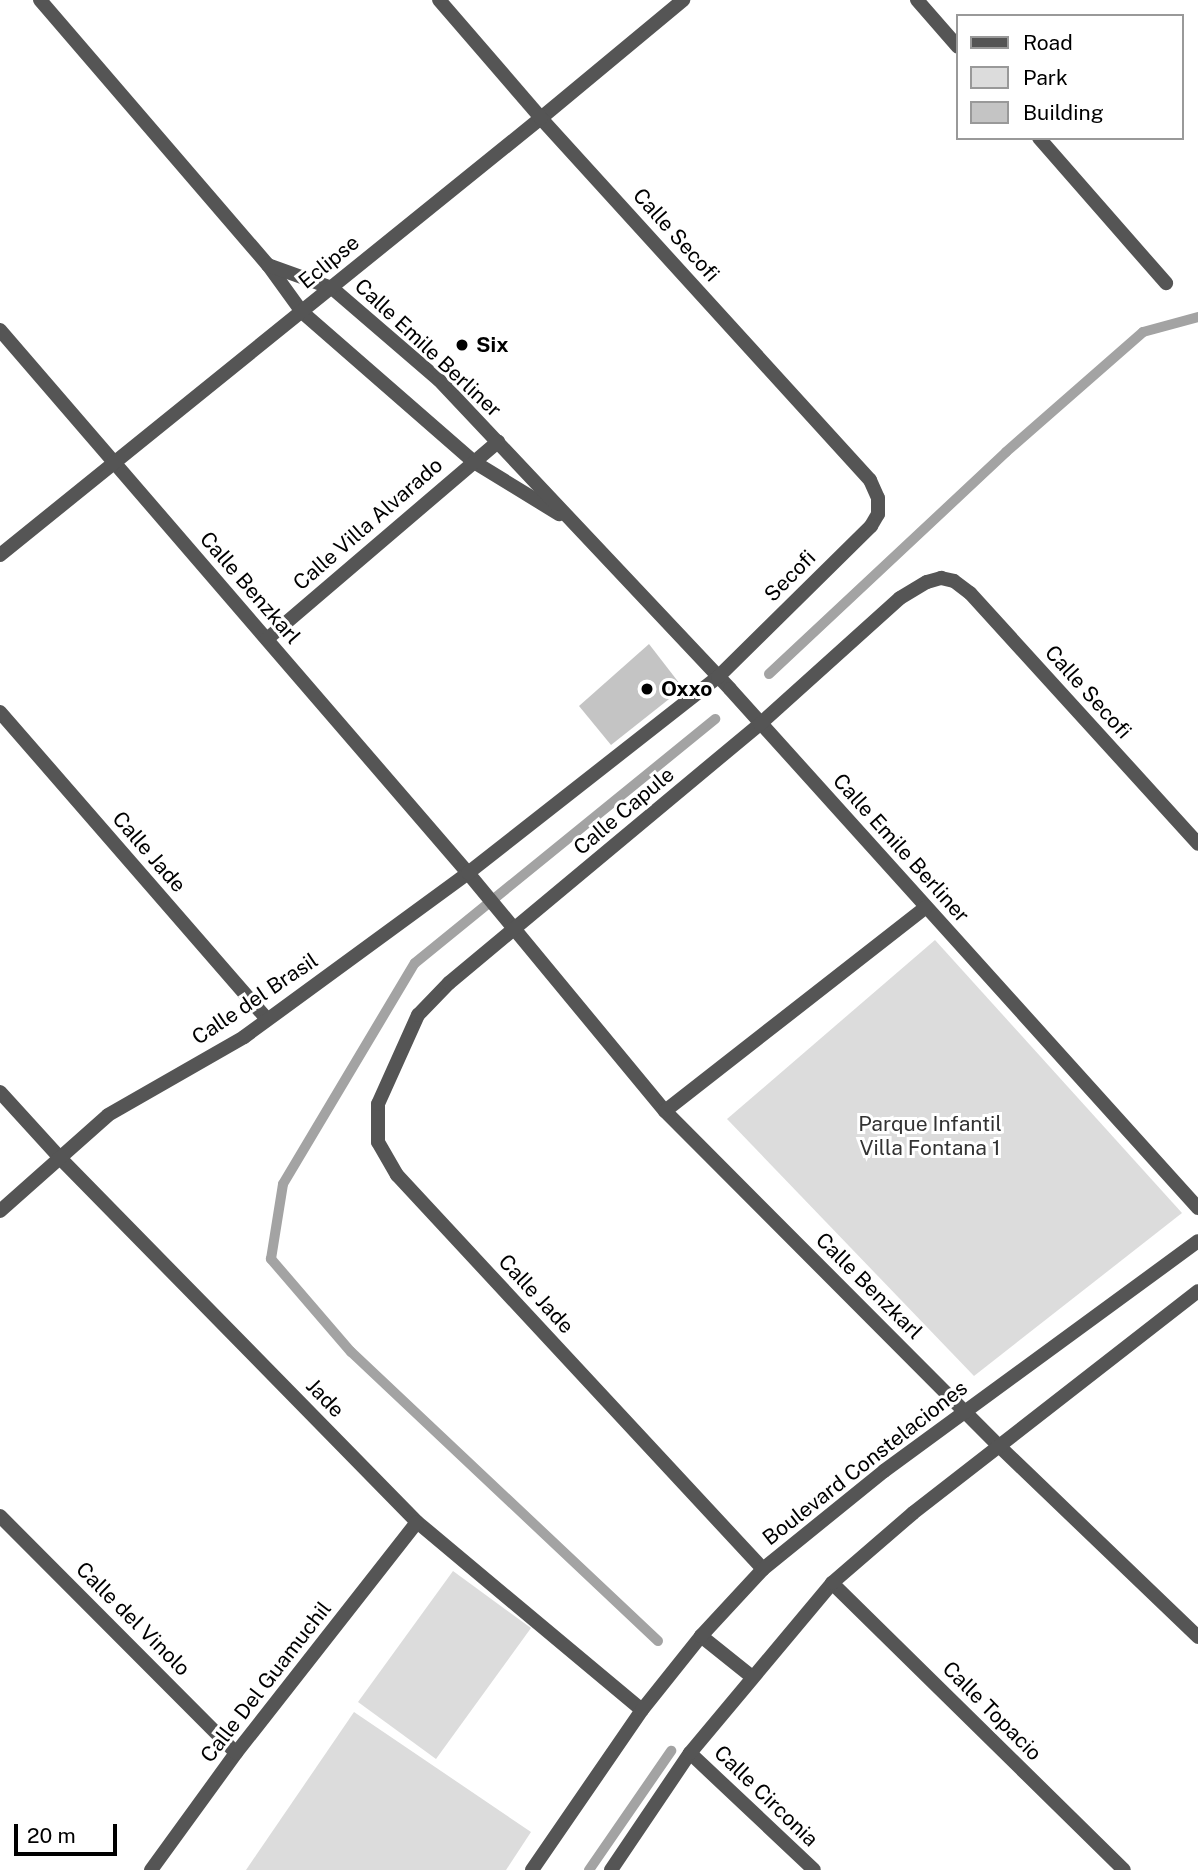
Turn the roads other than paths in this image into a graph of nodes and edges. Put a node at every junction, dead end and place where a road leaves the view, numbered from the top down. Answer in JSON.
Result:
{"nodes":[{"id":1,"x":40,"y":0,"type":"edge"},
{"id":2,"x":439,"y":0,"type":"edge"},
{"id":3,"x":683,"y":0,"type":"edge"},
{"id":4,"x":917,"y":0,"type":"edge"},
{"id":5,"x":956,"y":45,"type":"edge"},
{"id":6,"x":541,"y":118,"type":"junction"},
{"id":7,"x":1041,"y":140,"type":"edge"},
{"id":8,"x":268,"y":265,"type":"junction"},
{"id":9,"x":1166,"y":283,"type":"dead end"},
{"id":10,"x":332,"y":288,"type":"junction"},
{"id":11,"x":302,"y":312,"type":"junction"},
{"id":12,"x":0,"y":330,"type":"edge"},
{"id":13,"x":498,"y":442,"type":"junction"},
{"id":14,"x":474,"y":462,"type":"junction"},
{"id":15,"x":115,"y":463,"type":"junction"},
{"id":16,"x":878,"y":498,"type":"joint"},
{"id":17,"x":569,"y":519,"type":"junction"},
{"id":18,"x":0,"y":555,"type":"edge"},
{"id":19,"x":267,"y":639,"type":"junction"},
{"id":20,"x":718,"y":677,"type":"junction"},
{"id":21,"x":0,"y":712,"type":"edge"},
{"id":22,"x":758,"y":722,"type":"junction"},
{"id":23,"x":1198,"y":844,"type":"edge"},
{"id":24,"x":468,"y":873,"type":"junction"},
{"id":25,"x":926,"y":907,"type":"junction"},
{"id":26,"x":515,"y":930,"type":"junction"},
{"id":27,"x":267,"y":1019,"type":"junction"},
{"id":28,"x":0,"y":1092,"type":"edge"},
{"id":29,"x":665,"y":1111,"type":"junction"},
{"id":30,"x":60,"y":1158,"type":"junction"},
{"id":31,"x":1198,"y":1208,"type":"edge"},
{"id":32,"x":0,"y":1211,"type":"edge"},
{"id":33,"x":1198,"y":1241,"type":"edge"},
{"id":34,"x":1198,"y":1291,"type":"edge"},
{"id":35,"x":965,"y":1412,"type":"junction"},
{"id":36,"x":999,"y":1446,"type":"junction"},
{"id":37,"x":0,"y":1516,"type":"edge"},
{"id":38,"x":417,"y":1522,"type":"junction"},
{"id":39,"x":763,"y":1569,"type":"junction"},
{"id":40,"x":832,"y":1583,"type":"junction"},
{"id":41,"x":701,"y":1636,"type":"junction"},
{"id":42,"x":1198,"y":1637,"type":"edge"},
{"id":43,"x":751,"y":1676,"type":"junction"},
{"id":44,"x":642,"y":1710,"type":"junction"},
{"id":45,"x":236,"y":1753,"type":"junction"},
{"id":46,"x":690,"y":1753,"type":"junction"},
{"id":47,"x":151,"y":1870,"type":"edge"},
{"id":48,"x":532,"y":1870,"type":"edge"},
{"id":49,"x":611,"y":1870,"type":"edge"},
{"id":50,"x":814,"y":1870,"type":"edge"},
{"id":51,"x":1124,"y":1870,"type":"edge"}],
"edges":[{"from":1,"to":8,"type":"street","name":"Calle Emile Berliner"},
{"from":2,"to":6,"type":"street","name":"Calle Secofi"},
{"from":3,"to":6,"type":"street","name":"Eclipse"},
{"from":4,"to":5,"type":"street"},
{"from":6,"to":10,"type":"street","name":"Eclipse"},
{"from":6,"to":16,"type":"street","name":"Calle Secofi"},
{"from":7,"to":9,"type":"street"},
{"from":8,"to":10,"type":"street","name":"Calle Emile Berliner"},
{"from":8,"to":11,"type":"street","name":"Calle Emile Berliner"},
{"from":10,"to":11,"type":"street","name":"Eclipse"},
{"from":10,"to":13,"type":"street","name":"Calle Emile Berliner"},
{"from":11,"to":14,"type":"street","name":"Calle Emile Berliner"},
{"from":11,"to":15,"type":"street","name":"Eclipse"},
{"from":12,"to":15,"type":"street","name":"Calle Benzkarl"},
{"from":13,"to":14,"type":"street","name":"Calle Villa Alvarado"},
{"from":13,"to":17,"type":"street","name":"Calle Emile Berliner"},
{"from":14,"to":17,"type":"street","name":"Calle Emile Berliner"},
{"from":14,"to":19,"type":"street","name":"Calle Villa Alvarado"},
{"from":15,"to":18,"type":"street","name":"Eclipse"},
{"from":15,"to":19,"type":"street","name":"Calle Benzkarl"},
{"from":16,"to":20,"type":"street","name":"Secofi"},
{"from":17,"to":20,"type":"street","name":"Calle Emile Berliner"},
{"from":19,"to":24,"type":"street","name":"Calle Benzkarl"},
{"from":20,"to":22,"type":"street","name":"Calle Emile Berliner"},
{"from":20,"to":24,"type":"street"},
{"from":21,"to":27,"type":"street","name":"Calle Jade"},
{"from":22,"to":23,"type":"street","name":"Calle Secofi"},
{"from":22,"to":25,"type":"street","name":"Calle Emile Berliner"},
{"from":22,"to":26,"type":"street","name":"Calle Capule"},
{"from":24,"to":26,"type":"street","name":"Calle Benzkarl"},
{"from":24,"to":27,"type":"street","name":"Calle del Brasil"},
{"from":25,"to":29,"type":"street"},
{"from":25,"to":31,"type":"street","name":"Calle Emile Berliner"},
{"from":26,"to":29,"type":"street","name":"Calle Benzkarl"},
{"from":26,"to":39,"type":"street","name":"Calle Jade"},
{"from":27,"to":30,"type":"street","name":"Calle del Brasil"},
{"from":28,"to":30,"type":"street","name":"Jade"},
{"from":29,"to":35,"type":"street","name":"Calle Benzkarl"},
{"from":30,"to":32,"type":"street","name":"Calle del Brasil"},
{"from":30,"to":38,"type":"street","name":"Jade"},
{"from":33,"to":35,"type":"street","name":"Boulevard Constelaciones"},
{"from":34,"to":36,"type":"street"},
{"from":35,"to":36,"type":"street","name":"Calle Benzkarl"},
{"from":35,"to":39,"type":"street","name":"Boulevard Constelaciones"},
{"from":36,"to":40,"type":"street"},
{"from":36,"to":42,"type":"street","name":"Calle Benzkarl"},
{"from":37,"to":45,"type":"street","name":"Calle del Vinolo"},
{"from":38,"to":44,"type":"street","name":"Jade"},
{"from":38,"to":45,"type":"street","name":"Calle Del Guamuchil"},
{"from":39,"to":41,"type":"street","name":"Boulevard Constelaciones"},
{"from":40,"to":43,"type":"street"},
{"from":40,"to":51,"type":"street","name":"Calle Topacio"},
{"from":41,"to":43,"type":"street"},
{"from":41,"to":44,"type":"street","name":"Boulevard Constelaciones"},
{"from":43,"to":46,"type":"street"},
{"from":44,"to":48,"type":"street","name":"Boulevard Constelaciones"},
{"from":45,"to":47,"type":"street","name":"Calle Del Guamuchil"},
{"from":46,"to":49,"type":"street"},
{"from":46,"to":50,"type":"street","name":"Calle Circonia"}]}
